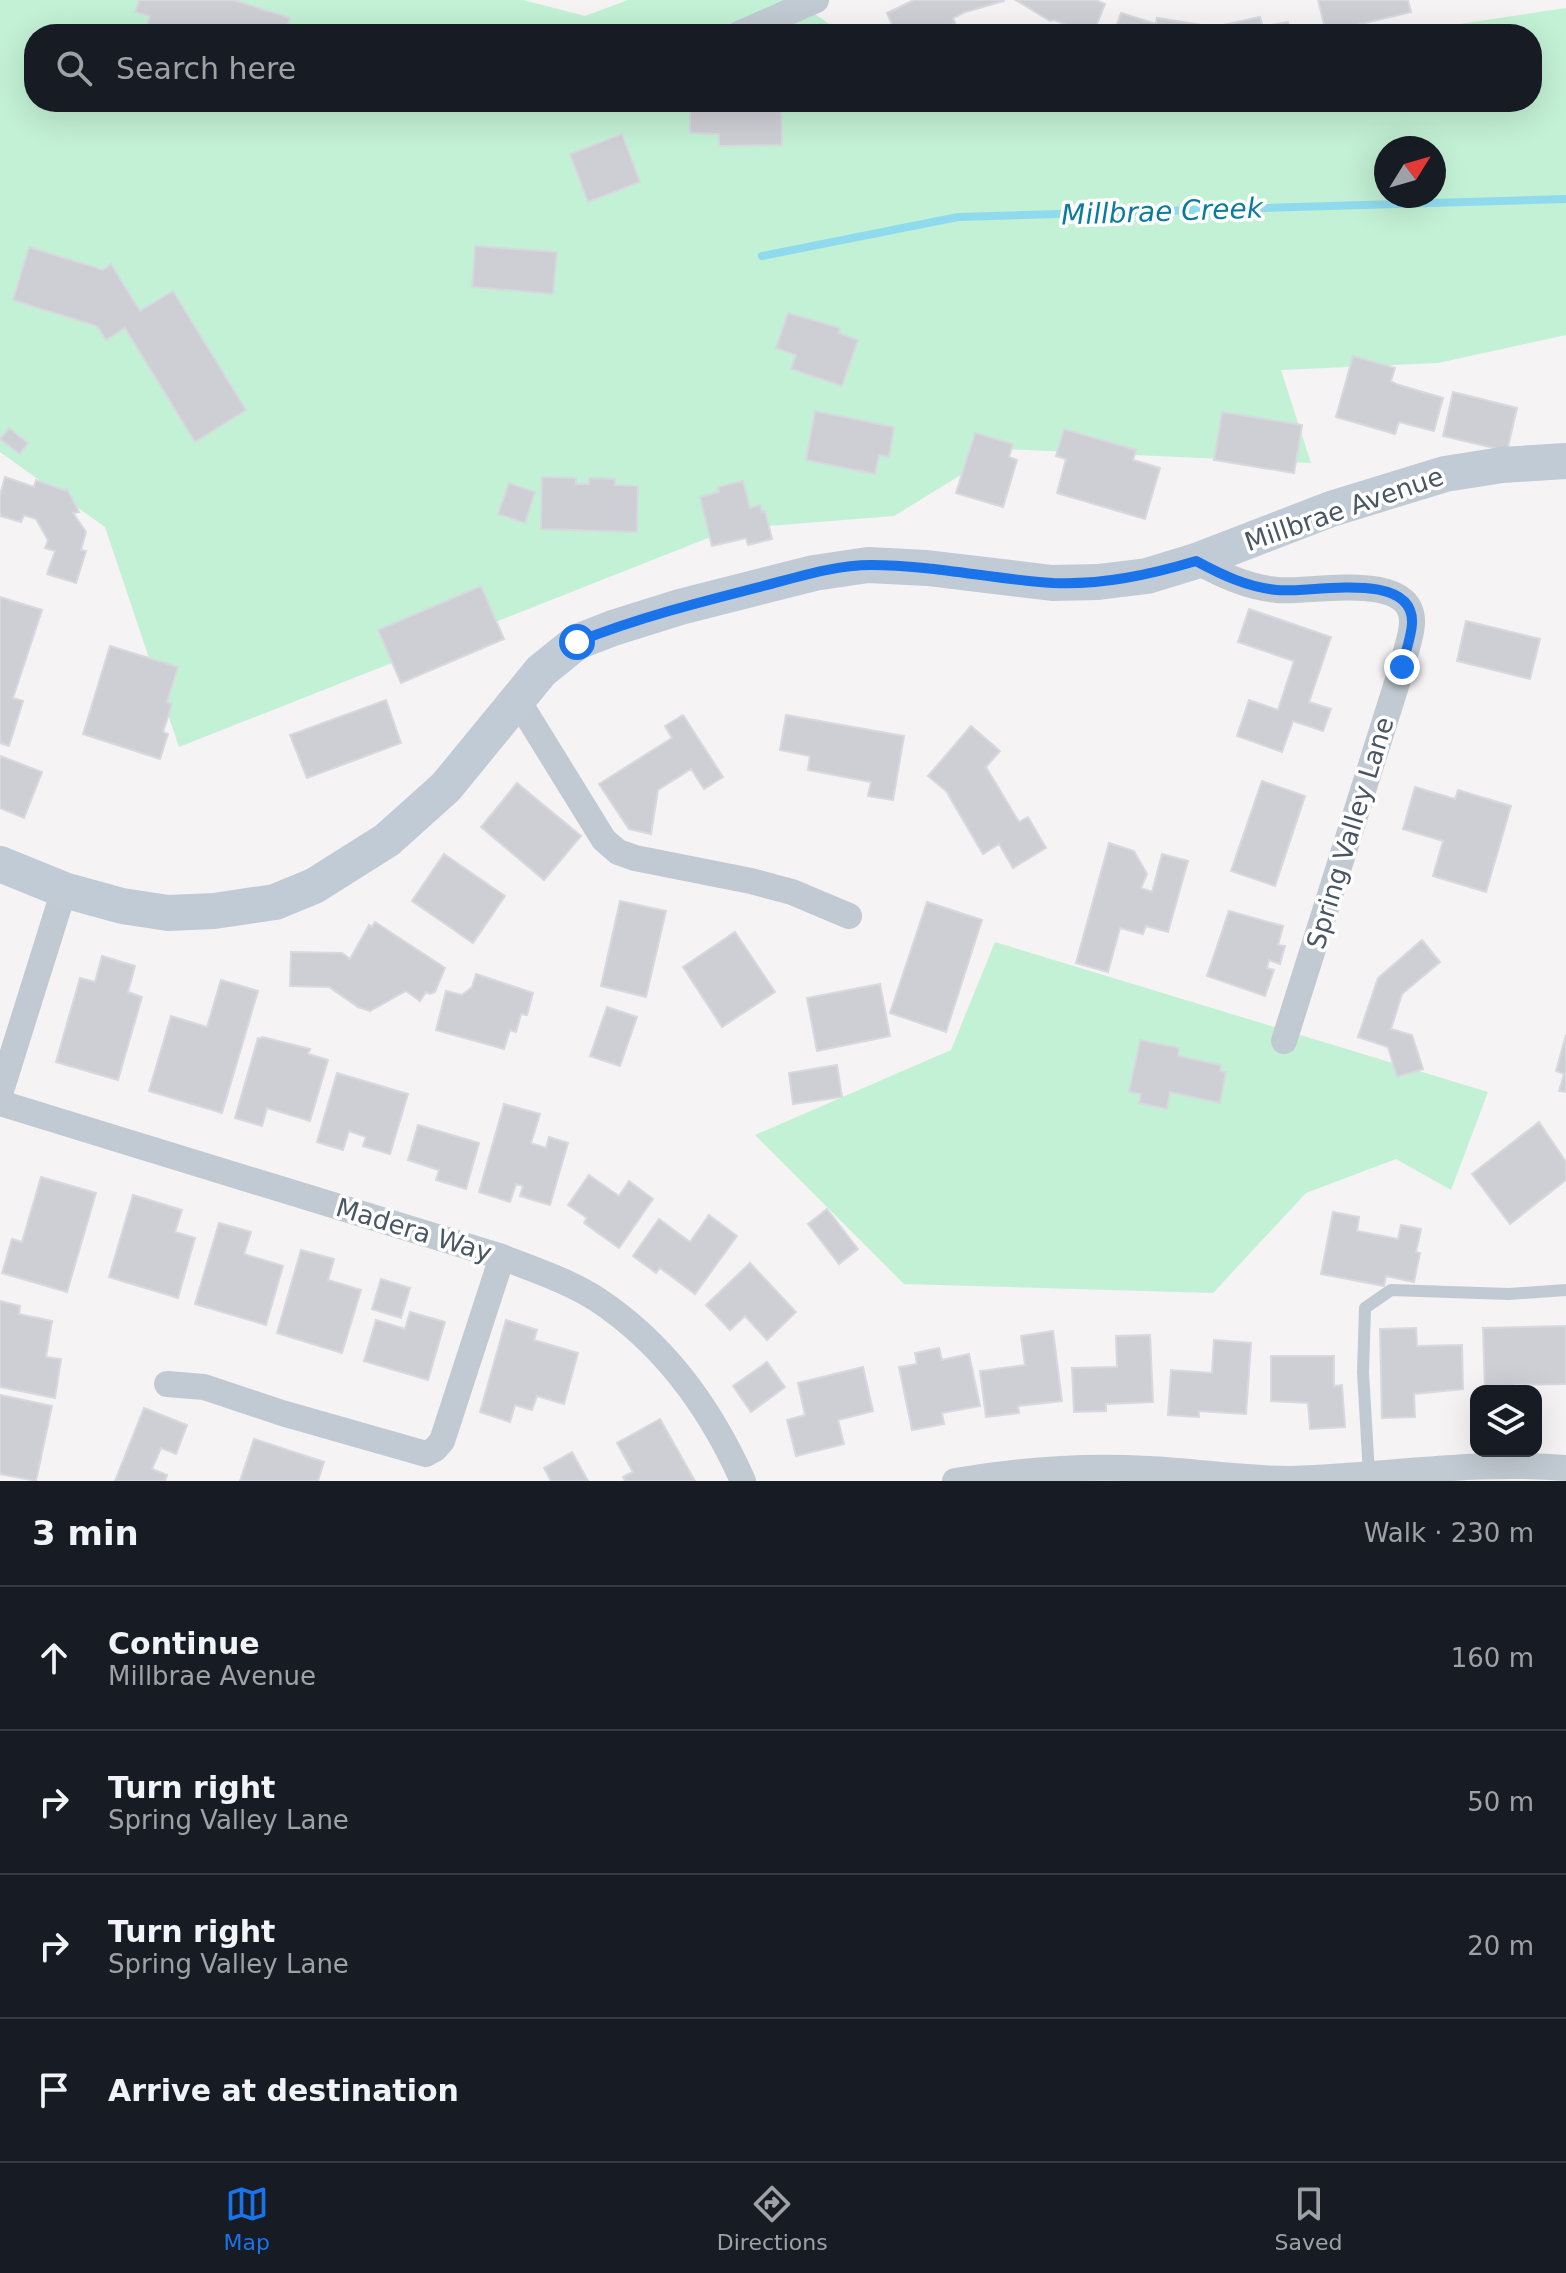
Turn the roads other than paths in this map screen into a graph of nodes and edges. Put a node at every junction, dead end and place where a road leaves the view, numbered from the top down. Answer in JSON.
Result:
{"nodes":[{"id":1,"x":816,"y":0,"type":"edge"},
{"id":2,"x":762,"y":24,"type":"edge"},
{"id":3,"x":1566,"y":461,"type":"edge"},
{"id":4,"x":1196,"y":561,"type":"junction"},
{"id":5,"x":517,"y":699,"type":"junction"},
{"id":6,"x":0,"y":864,"type":"edge"},
{"id":7,"x":64,"y":890,"type":"junction"},
{"id":8,"x":849,"y":916,"type":"dead end"},
{"id":9,"x":1284,"y":1041,"type":"dead end"},
{"id":10,"x":0,"y":1094,"type":"edge"},
{"id":11,"x":0,"y":1103,"type":"edge"},
{"id":12,"x":502,"y":1257,"type":"junction"},
{"id":13,"x":1566,"y":1290,"type":"edge"},
{"id":14,"x":167,"y":1384,"type":"dead end"},
{"id":15,"x":1566,"y":1468,"type":"edge"},
{"id":16,"x":1369,"y":1474,"type":"junction"},
{"id":17,"x":1453,"y":1474,"type":"edge"},
{"id":18,"x":743,"y":1481,"type":"edge"},
{"id":19,"x":955,"y":1481,"type":"edge"}],
"edges":[{"from":1,"to":2,"type":"street"},
{"from":3,"to":4,"type":"street","name":"Millbrae Avenue"},
{"from":4,"to":5,"type":"street","name":"Millbrae Avenue"},
{"from":4,"to":9,"type":"street","name":"Spring Valley Lane"},
{"from":5,"to":7,"type":"street","name":"Millbrae Avenue"},
{"from":5,"to":8,"type":"street"},
{"from":6,"to":7,"type":"street","name":"Millbrae Avenue"},
{"from":7,"to":10,"type":"street"},
{"from":11,"to":12,"type":"street","name":"Madera Way"},
{"from":12,"to":14,"type":"street"},
{"from":12,"to":18,"type":"street","name":"Madera Way"},
{"from":13,"to":16,"type":"lane"},
{"from":15,"to":17,"type":"street"},
{"from":16,"to":17,"type":"street"},
{"from":16,"to":19,"type":"street"}]}
